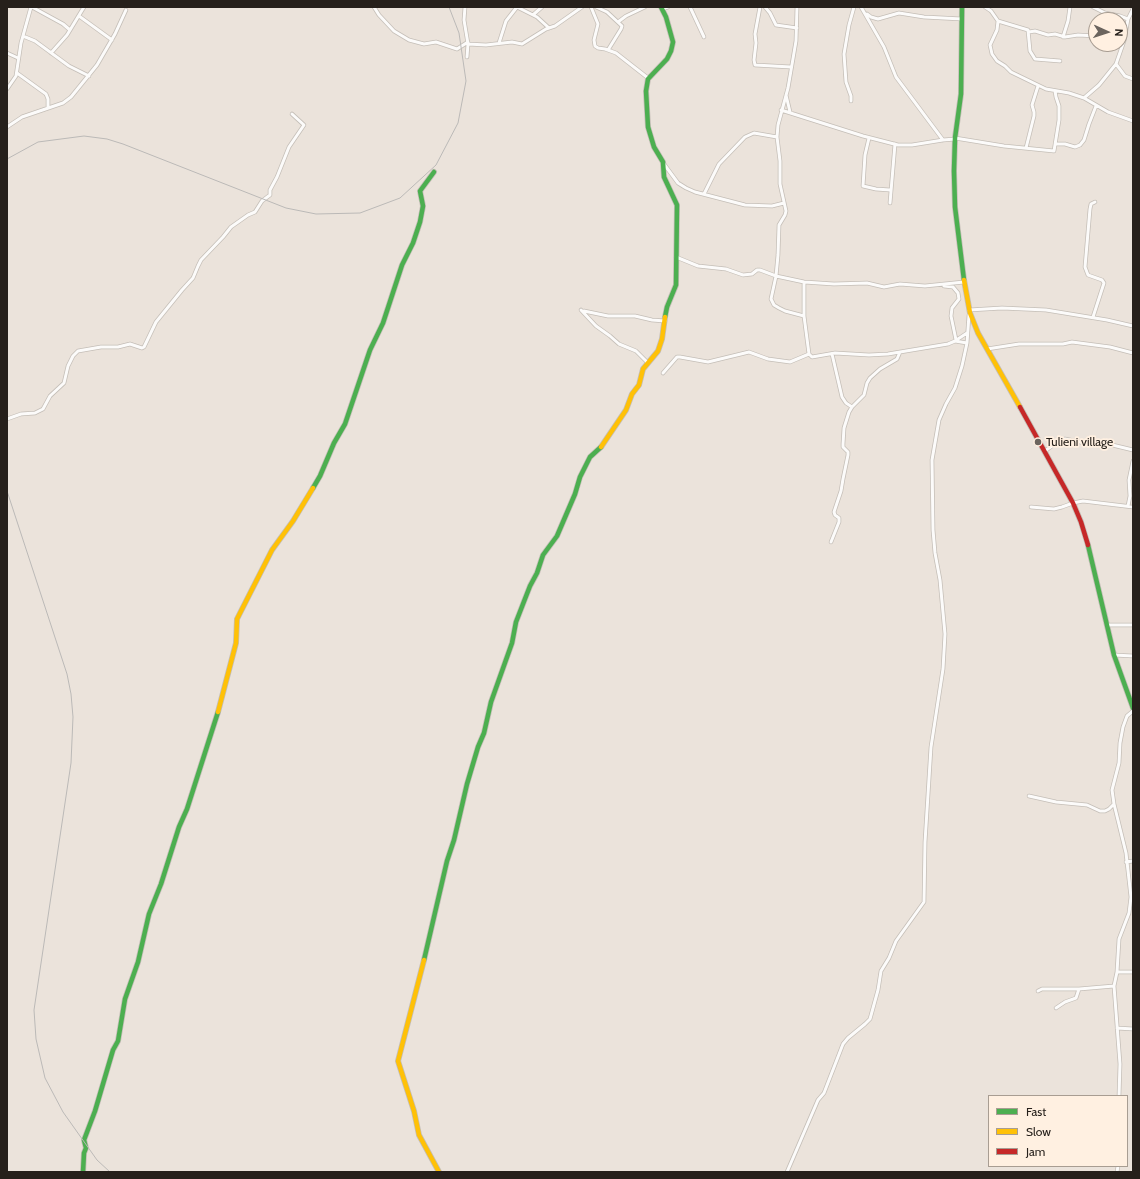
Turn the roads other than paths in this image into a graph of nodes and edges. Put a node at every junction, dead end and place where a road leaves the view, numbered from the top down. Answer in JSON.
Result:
{"nodes":[{"id":1,"x":32,"y":7,"type":"edge"},
{"id":2,"x":84,"y":7,"type":"edge"},
{"id":3,"x":374,"y":7,"type":"edge"},
{"id":4,"x":465,"y":7,"type":"edge"},
{"id":5,"x":542,"y":7,"type":"edge"},
{"id":6,"x":582,"y":7,"type":"edge"},
{"id":7,"x":591,"y":7,"type":"edge"},
{"id":8,"x":596,"y":7,"type":"edge"},
{"id":9,"x":645,"y":7,"type":"edge"},
{"id":10,"x":668,"y":7,"type":"edge"},
{"id":11,"x":690,"y":7,"type":"edge"},
{"id":12,"x":760,"y":7,"type":"edge"},
{"id":13,"x":765,"y":7,"type":"edge"},
{"id":14,"x":797,"y":7,"type":"edge"},
{"id":15,"x":854,"y":7,"type":"edge"},
{"id":16,"x":861,"y":7,"type":"edge"},
{"id":17,"x":962,"y":7,"type":"edge"},
{"id":18,"x":985,"y":7,"type":"edge"},
{"id":19,"x":1070,"y":7,"type":"edge"},
{"id":20,"x":661,"y":8,"type":"edge"},
{"id":21,"x":1133,"y":9,"type":"edge"},
{"id":22,"x":126,"y":10,"type":"dead end"},
{"id":23,"x":865,"y":13,"type":"junction"},
{"id":24,"x":534,"y":14,"type":"junction"},
{"id":25,"x":79,"y":16,"type":"junction"},
{"id":26,"x":962,"y":19,"type":"junction"},
{"id":27,"x":1128,"y":19,"type":"edge"},
{"id":28,"x":84,"y":20,"type":"junction"},
{"id":29,"x":75,"y":22,"type":"junction"},
{"id":30,"x":618,"y":22,"type":"junction"},
{"id":31,"x":998,"y":22,"type":"junction"},
{"id":32,"x":549,"y":28,"type":"junction"},
{"id":33,"x":797,"y":28,"type":"junction"},
{"id":34,"x":70,"y":30,"type":"junction"},
{"id":35,"x":1029,"y":32,"type":"junction"},
{"id":36,"x":23,"y":36,"type":"junction"},
{"id":37,"x":1063,"y":36,"type":"junction"},
{"id":38,"x":1088,"y":36,"type":"edge"},
{"id":39,"x":704,"y":37,"type":"dead end"},
{"id":40,"x":112,"y":40,"type":"junction"},
{"id":41,"x":468,"y":43,"type":"junction"},
{"id":42,"x":499,"y":43,"type":"junction"},
{"id":43,"x":608,"y":50,"type":"junction"},
{"id":44,"x":1120,"y":52,"type":"edge"},
{"id":45,"x":7,"y":53,"type":"edge"},
{"id":46,"x":51,"y":53,"type":"junction"},
{"id":47,"x":467,"y":57,"type":"dead end"},
{"id":48,"x":18,"y":58,"type":"junction"},
{"id":49,"x":1060,"y":61,"type":"dead end"},
{"id":50,"x":1116,"y":64,"type":"junction"},
{"id":51,"x":791,"y":67,"type":"junction"},
{"id":52,"x":16,"y":73,"type":"junction"},
{"id":53,"x":89,"y":76,"type":"junction"},
{"id":54,"x":648,"y":78,"type":"junction"},
{"id":55,"x":1133,"y":78,"type":"edge"},
{"id":56,"x":1038,"y":86,"type":"junction"},
{"id":57,"x":7,"y":89,"type":"edge"},
{"id":58,"x":1055,"y":91,"type":"junction"},
{"id":59,"x":786,"y":95,"type":"junction"},
{"id":60,"x":1084,"y":98,"type":"junction"},
{"id":61,"x":851,"y":102,"type":"dead end"},
{"id":62,"x":1096,"y":106,"type":"junction"},
{"id":63,"x":48,"y":108,"type":"junction"},
{"id":64,"x":781,"y":110,"type":"junction"},
{"id":65,"x":790,"y":112,"type":"junction"},
{"id":66,"x":292,"y":114,"type":"dead end"},
{"id":67,"x":1133,"y":121,"type":"edge"},
{"id":68,"x":7,"y":127,"type":"edge"},
{"id":69,"x":777,"y":136,"type":"junction"},
{"id":70,"x":869,"y":138,"type":"junction"},
{"id":71,"x":955,"y":139,"type":"junction"},
{"id":72,"x":942,"y":140,"type":"junction"},
{"id":73,"x":895,"y":144,"type":"junction"},
{"id":74,"x":1056,"y":144,"type":"junction"},
{"id":75,"x":1026,"y":148,"type":"junction"},
{"id":76,"x":663,"y":162,"type":"junction"},
{"id":77,"x":434,"y":172,"type":"dead end"},
{"id":78,"x":890,"y":190,"type":"junction"},
{"id":79,"x":704,"y":194,"type":"junction"},
{"id":80,"x":1095,"y":202,"type":"dead end"},
{"id":81,"x":784,"y":203,"type":"junction"},
{"id":82,"x":890,"y":203,"type":"dead end"},
{"id":83,"x":676,"y":257,"type":"junction"},
{"id":84,"x":776,"y":276,"type":"junction"},
{"id":85,"x":804,"y":282,"type":"junction"},
{"id":86,"x":964,"y":282,"type":"junction"},
{"id":87,"x":943,"y":285,"type":"junction"},
{"id":88,"x":969,"y":311,"type":"junction"},
{"id":89,"x":804,"y":316,"type":"junction"},
{"id":90,"x":1093,"y":317,"type":"junction"},
{"id":91,"x":665,"y":321,"type":"junction"},
{"id":92,"x":1133,"y":326,"type":"edge"},
{"id":93,"x":968,"y":333,"type":"junction"},
{"id":94,"x":955,"y":341,"type":"junction"},
{"id":95,"x":967,"y":343,"type":"junction"},
{"id":96,"x":986,"y":349,"type":"junction"},
{"id":97,"x":900,"y":352,"type":"junction"},
{"id":98,"x":1133,"y":353,"type":"edge"},
{"id":99,"x":809,"y":354,"type":"junction"},
{"id":100,"x":832,"y":354,"type":"junction"},
{"id":101,"x":648,"y":363,"type":"junction"},
{"id":102,"x":663,"y":373,"type":"dead end"},
{"id":103,"x":852,"y":407,"type":"junction"},
{"id":104,"x":7,"y":419,"type":"edge"},
{"id":105,"x":1133,"y":450,"type":"edge"},
{"id":106,"x":1045,"y":451,"type":"junction"},
{"id":107,"x":1133,"y":460,"type":"edge"},
{"id":108,"x":1072,"y":503,"type":"junction"},
{"id":109,"x":1128,"y":506,"type":"junction"},
{"id":110,"x":1031,"y":507,"type":"dead end"},
{"id":111,"x":1133,"y":507,"type":"edge"},
{"id":112,"x":831,"y":542,"type":"dead end"},
{"id":113,"x":1107,"y":625,"type":"junction"},
{"id":114,"x":1133,"y":625,"type":"edge"},
{"id":115,"x":1114,"y":655,"type":"junction"},
{"id":116,"x":1133,"y":656,"type":"edge"},
{"id":117,"x":1133,"y":710,"type":"edge"},
{"id":118,"x":1029,"y":796,"type":"dead end"},
{"id":119,"x":1114,"y":804,"type":"junction"},
{"id":120,"x":1133,"y":861,"type":"edge"},
{"id":121,"x":1126,"y":862,"type":"junction"},
{"id":122,"x":1117,"y":972,"type":"junction"},
{"id":123,"x":1133,"y":972,"type":"edge"},
{"id":124,"x":1114,"y":986,"type":"junction"},
{"id":125,"x":1080,"y":989,"type":"junction"},
{"id":126,"x":1038,"y":991,"type":"dead end"},
{"id":127,"x":1056,"y":1008,"type":"dead end"},
{"id":128,"x":1117,"y":1028,"type":"junction"},
{"id":129,"x":1133,"y":1029,"type":"edge"},
{"id":130,"x":1119,"y":1095,"type":"edge"},
{"id":131,"x":83,"y":1172,"type":"edge"},
{"id":132,"x":438,"y":1172,"type":"edge"},
{"id":133,"x":787,"y":1172,"type":"edge"}],
"edges":[{"from":1,"to":34,"type":"street"},
{"from":1,"to":36,"type":"street"},
{"from":2,"to":25,"type":"street"},
{"from":3,"to":41,"type":"street"},
{"from":4,"to":41,"type":"street"},
{"from":5,"to":24,"type":"street"},
{"from":6,"to":32,"type":"street"},
{"from":7,"to":43,"type":"street"},
{"from":8,"to":30,"type":"street"},
{"from":9,"to":30,"type":"street"},
{"from":10,"to":20,"type":"street"},
{"from":11,"to":39,"type":"street"},
{"from":12,"to":51,"type":"street"},
{"from":13,"to":33,"type":"street"},
{"from":14,"to":33,"type":"street"},
{"from":15,"to":61,"type":"street"},
{"from":16,"to":23,"type":"street"},
{"from":17,"to":26,"type":"street"},
{"from":18,"to":31,"type":"street"},
{"from":19,"to":37,"type":"street"},
{"from":20,"to":54,"type":"street"},
{"from":21,"to":27,"type":"street"},
{"from":22,"to":40,"type":"street"},
{"from":23,"to":26,"type":"street"},
{"from":23,"to":72,"type":"street"},
{"from":24,"to":32,"type":"street"},
{"from":24,"to":42,"type":"street"},
{"from":25,"to":28,"type":"street"},
{"from":25,"to":29,"type":"street"},
{"from":26,"to":71,"type":"street"},
{"from":28,"to":29,"type":"street"},
{"from":28,"to":40,"type":"street"},
{"from":29,"to":34,"type":"street"},
{"from":30,"to":43,"type":"street"},
{"from":31,"to":35,"type":"street"},
{"from":31,"to":56,"type":"street"},
{"from":32,"to":42,"type":"street"},
{"from":33,"to":51,"type":"street"},
{"from":34,"to":46,"type":"street"},
{"from":35,"to":37,"type":"street"},
{"from":35,"to":49,"type":"street"},
{"from":36,"to":46,"type":"street"},
{"from":36,"to":48,"type":"street"},
{"from":37,"to":38,"type":"street"},
{"from":40,"to":53,"type":"street"},
{"from":41,"to":42,"type":"street"},
{"from":41,"to":47,"type":"street"},
{"from":43,"to":54,"type":"street"},
{"from":44,"to":50,"type":"street"},
{"from":45,"to":48,"type":"street"},
{"from":46,"to":53,"type":"street"},
{"from":48,"to":52,"type":"street"},
{"from":50,"to":55,"type":"street"},
{"from":50,"to":60,"type":"street"},
{"from":51,"to":59,"type":"street"},
{"from":52,"to":57,"type":"street"},
{"from":52,"to":63,"type":"street"},
{"from":53,"to":63,"type":"street"},
{"from":54,"to":76,"type":"street"},
{"from":56,"to":58,"type":"street"},
{"from":56,"to":75,"type":"street"},
{"from":58,"to":60,"type":"street"},
{"from":58,"to":74,"type":"street"},
{"from":59,"to":64,"type":"street"},
{"from":59,"to":65,"type":"street"},
{"from":60,"to":62,"type":"street"},
{"from":62,"to":67,"type":"street"},
{"from":62,"to":74,"type":"street"},
{"from":63,"to":68,"type":"street"},
{"from":64,"to":65,"type":"street"},
{"from":64,"to":69,"type":"street"},
{"from":65,"to":70,"type":"street"},
{"from":66,"to":104,"type":"street"},
{"from":69,"to":79,"type":"street"},
{"from":69,"to":81,"type":"street"},
{"from":70,"to":73,"type":"street"},
{"from":70,"to":78,"type":"street"},
{"from":71,"to":72,"type":"street"},
{"from":71,"to":75,"type":"street"},
{"from":71,"to":86,"type":"street"},
{"from":72,"to":73,"type":"street"},
{"from":73,"to":78,"type":"street"},
{"from":74,"to":75,"type":"street"},
{"from":76,"to":79,"type":"street"},
{"from":76,"to":83,"type":"street"},
{"from":77,"to":131,"type":"street"},
{"from":78,"to":82,"type":"street"},
{"from":79,"to":81,"type":"street"},
{"from":80,"to":90,"type":"street"},
{"from":81,"to":84,"type":"street"},
{"from":83,"to":84,"type":"street"},
{"from":83,"to":91,"type":"street"},
{"from":84,"to":85,"type":"street"},
{"from":84,"to":89,"type":"street"},
{"from":85,"to":87,"type":"street"},
{"from":85,"to":89,"type":"street"},
{"from":86,"to":87,"type":"street"},
{"from":86,"to":88,"type":"street"},
{"from":87,"to":94,"type":"street"},
{"from":88,"to":90,"type":"street"},
{"from":88,"to":93,"type":"street"},
{"from":88,"to":96,"type":"street"},
{"from":89,"to":99,"type":"street"},
{"from":90,"to":92,"type":"street"},
{"from":91,"to":101,"type":"street"},
{"from":91,"to":101,"type":"street"},
{"from":93,"to":94,"type":"street"},
{"from":93,"to":95,"type":"street"},
{"from":94,"to":95,"type":"street"},
{"from":94,"to":97,"type":"street"},
{"from":95,"to":133,"type":"street"},
{"from":96,"to":98,"type":"street"},
{"from":96,"to":106,"type":"street"},
{"from":97,"to":100,"type":"street"},
{"from":97,"to":103,"type":"street"},
{"from":99,"to":100,"type":"street"},
{"from":99,"to":102,"type":"street"},
{"from":100,"to":103,"type":"street"},
{"from":101,"to":132,"type":"street"},
{"from":103,"to":112,"type":"street"},
{"from":105,"to":106,"type":"street"},
{"from":106,"to":108,"type":"street"},
{"from":107,"to":109,"type":"street"},
{"from":108,"to":109,"type":"street"},
{"from":108,"to":110,"type":"street"},
{"from":108,"to":113,"type":"street"},
{"from":109,"to":111,"type":"street"},
{"from":113,"to":114,"type":"street"},
{"from":113,"to":115,"type":"street"},
{"from":115,"to":116,"type":"street"},
{"from":115,"to":117,"type":"street"},
{"from":117,"to":119,"type":"street"},
{"from":118,"to":119,"type":"street"},
{"from":119,"to":121,"type":"street"},
{"from":120,"to":121,"type":"street"},
{"from":121,"to":122,"type":"street"},
{"from":122,"to":123,"type":"street"},
{"from":122,"to":124,"type":"street"},
{"from":124,"to":125,"type":"street"},
{"from":124,"to":128,"type":"street"},
{"from":125,"to":126,"type":"street"},
{"from":125,"to":127,"type":"street"},
{"from":128,"to":129,"type":"street"},
{"from":128,"to":130,"type":"street"}]}
